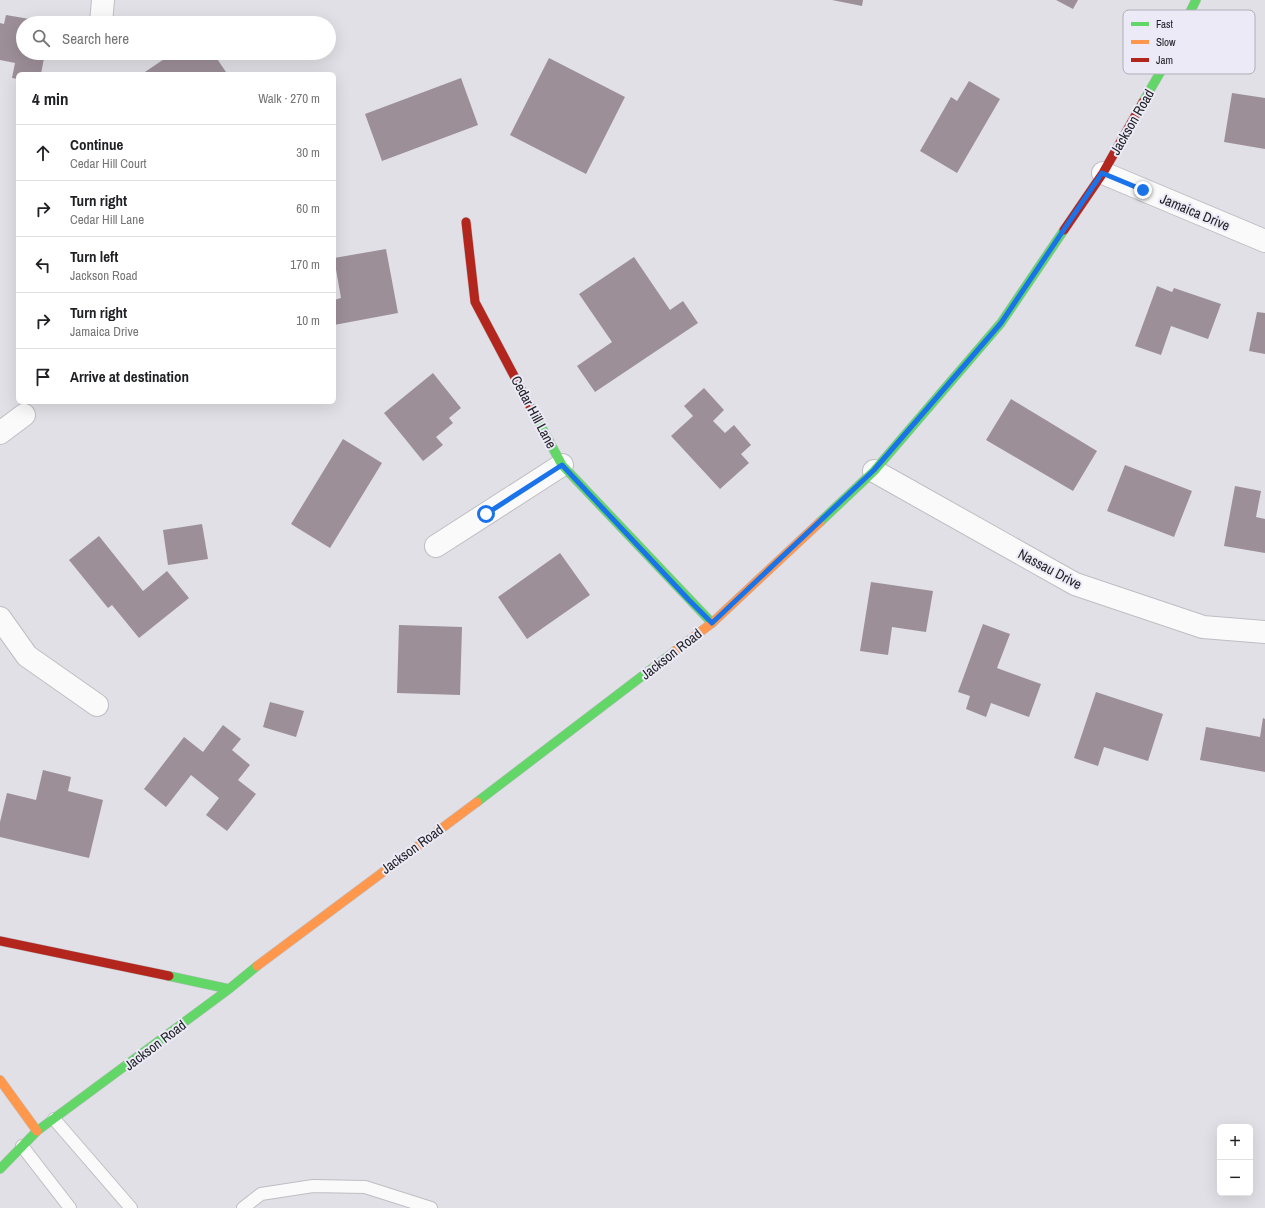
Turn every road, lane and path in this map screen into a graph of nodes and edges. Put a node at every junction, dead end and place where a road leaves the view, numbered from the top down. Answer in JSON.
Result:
{"nodes":[{"id":1,"x":103,"y":0,"type":"edge"},
{"id":2,"x":1196,"y":0,"type":"edge"},
{"id":3,"x":1191,"y":10,"type":"edge"},
{"id":4,"x":102,"y":16,"type":"edge"},
{"id":5,"x":1159,"y":74,"type":"edge"},
{"id":6,"x":1102,"y":173,"type":"junction"},
{"id":7,"x":466,"y":222,"type":"dead end"},
{"id":8,"x":1265,"y":241,"type":"edge"},
{"id":9,"x":24,"y":415,"type":"dead end"},
{"id":10,"x":0,"y":434,"type":"edge"},
{"id":11,"x":562,"y":465,"type":"junction"},
{"id":12,"x":874,"y":470,"type":"junction"},
{"id":13,"x":436,"y":546,"type":"dead end"},
{"id":14,"x":0,"y":618,"type":"edge"},
{"id":15,"x":712,"y":623,"type":"junction"},
{"id":16,"x":1265,"y":632,"type":"edge"},
{"id":17,"x":97,"y":705,"type":"dead end"},
{"id":18,"x":0,"y":941,"type":"edge"},
{"id":19,"x":229,"y":989,"type":"junction"},
{"id":20,"x":0,"y":1080,"type":"edge"},
{"id":21,"x":54,"y":1119,"type":"junction"},
{"id":22,"x":36,"y":1131,"type":"junction"},
{"id":23,"x":22,"y":1146,"type":"junction"},
{"id":24,"x":0,"y":1169,"type":"edge"},
{"id":25,"x":70,"y":1208,"type":"edge"},
{"id":26,"x":131,"y":1208,"type":"edge"},
{"id":27,"x":243,"y":1208,"type":"edge"},
{"id":28,"x":431,"y":1208,"type":"edge"}],
"edges":[{"from":1,"to":4,"type":"street"},
{"from":2,"to":3,"type":"main road","name":"Jackson Road"},
{"from":5,"to":6,"type":"main road","name":"Jackson Road"},
{"from":6,"to":8,"type":"street","name":"Jamaica Drive"},
{"from":6,"to":12,"type":"main road","name":"Jackson Road"},
{"from":7,"to":11,"type":"main road","name":"Cedar Hill Lane"},
{"from":9,"to":10,"type":"street"},
{"from":11,"to":13,"type":"street"},
{"from":11,"to":15,"type":"main road","name":"Cedar Hill Lane"},
{"from":12,"to":15,"type":"main road","name":"Jackson Road"},
{"from":12,"to":16,"type":"street","name":"Nassau Drive"},
{"from":14,"to":17,"type":"street"},
{"from":15,"to":19,"type":"main road","name":"Jackson Road"},
{"from":18,"to":19,"type":"main road"},
{"from":19,"to":21,"type":"main road","name":"Jackson Road"},
{"from":20,"to":22,"type":"main road"},
{"from":21,"to":22,"type":"main road","name":"Jackson Road"},
{"from":21,"to":26,"type":"lane"},
{"from":22,"to":23,"type":"main road","name":"Jackson Road"},
{"from":23,"to":24,"type":"main road","name":"Jackson Road"},
{"from":23,"to":25,"type":"lane"},
{"from":27,"to":28,"type":"lane"}]}
